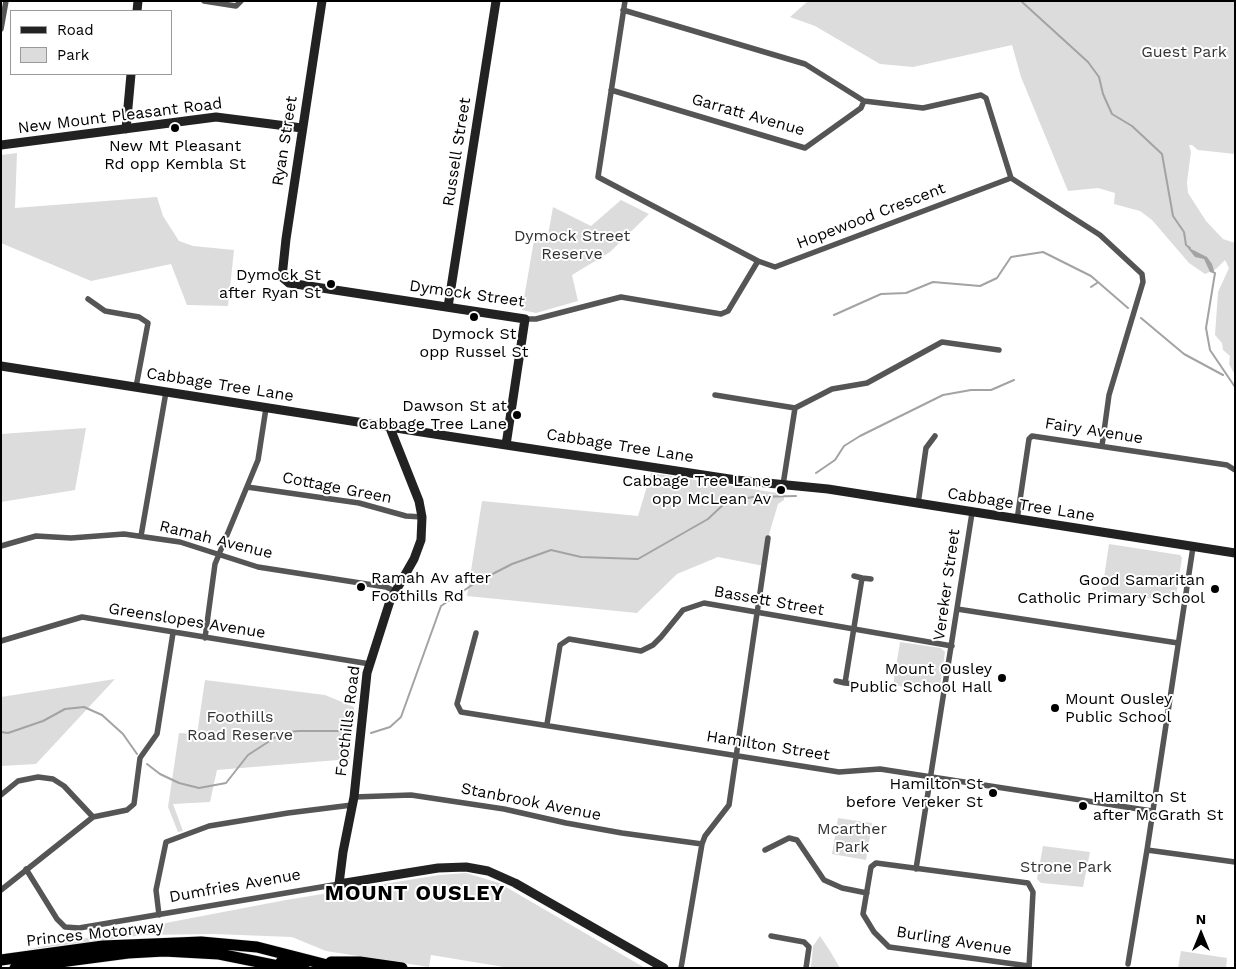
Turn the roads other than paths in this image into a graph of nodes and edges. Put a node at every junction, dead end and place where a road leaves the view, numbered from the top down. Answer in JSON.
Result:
{"nodes":[{"id":1,"x":6,"y":1,"type":"edge"},
{"id":2,"x":204,"y":1,"type":"edge"},
{"id":3,"x":241,"y":1,"type":"edge"},
{"id":4,"x":322,"y":1,"type":"edge"},
{"id":5,"x":496,"y":1,"type":"edge"},
{"id":6,"x":625,"y":1,"type":"edge"},
{"id":7,"x":624,"y":10,"type":"junction"},
{"id":8,"x":1,"y":29,"type":"edge"},
{"id":9,"x":131,"y":75,"type":"edge"},
{"id":10,"x":611,"y":90,"type":"junction"},
{"id":11,"x":864,"y":101,"type":"junction"},
{"id":12,"x":302,"y":128,"type":"junction"},
{"id":13,"x":126,"y":129,"type":"junction"},
{"id":14,"x":1,"y":145,"type":"edge"},
{"id":15,"x":1012,"y":178,"type":"junction"},
{"id":16,"x":758,"y":261,"type":"junction"},
{"id":17,"x":289,"y":283,"type":"joint"},
{"id":18,"x":88,"y":299,"type":"dead end"},
{"id":19,"x":448,"y":307,"type":"junction"},
{"id":20,"x":525,"y":319,"type":"junction"},
{"id":21,"x":999,"y":350,"type":"dead end"},
{"id":22,"x":1,"y":366,"type":"edge"},
{"id":23,"x":136,"y":387,"type":"junction"},
{"id":24,"x":166,"y":392,"type":"junction"},
{"id":25,"x":715,"y":395,"type":"dead end"},
{"id":26,"x":266,"y":408,"type":"junction"},
{"id":27,"x":794,"y":408,"type":"junction"},
{"id":28,"x":390,"y":428,"type":"junction"},
{"id":29,"x":935,"y":436,"type":"dead end"},
{"id":30,"x":506,"y":445,"type":"junction"},
{"id":31,"x":1102,"y":446,"type":"junction"},
{"id":32,"x":1235,"y":470,"type":"edge"},
{"id":33,"x":783,"y":485,"type":"junction"},
{"id":34,"x":247,"y":487,"type":"junction"},
{"id":35,"x":918,"y":504,"type":"junction"},
{"id":36,"x":972,"y":513,"type":"junction"},
{"id":37,"x":422,"y":517,"type":"junction"},
{"id":38,"x":1017,"y":520,"type":"junction"},
{"id":39,"x":141,"y":536,"type":"junction"},
{"id":40,"x":768,"y":538,"type":"dead end"},
{"id":41,"x":1,"y":546,"type":"edge"},
{"id":42,"x":1193,"y":546,"type":"junction"},
{"id":43,"x":1235,"y":553,"type":"edge"},
{"id":44,"x":219,"y":555,"type":"junction"},
{"id":45,"x":854,"y":576,"type":"dead end"},
{"id":46,"x":862,"y":578,"type":"junction"},
{"id":47,"x":871,"y":579,"type":"dead end"},
{"id":48,"x":395,"y":591,"type":"junction"},
{"id":49,"x":957,"y":609,"type":"junction"},
{"id":50,"x":757,"y":614,"type":"junction"},
{"id":51,"x":855,"y":630,"type":"junction"},
{"id":52,"x":173,"y":633,"type":"junction"},
{"id":53,"x":476,"y":633,"type":"dead end"},
{"id":54,"x":205,"y":638,"type":"junction"},
{"id":55,"x":1,"y":641,"type":"edge"},
{"id":56,"x":1178,"y":643,"type":"junction"},
{"id":57,"x":952,"y":646,"type":"junction"},
{"id":58,"x":370,"y":664,"type":"junction"},
{"id":59,"x":836,"y":681,"type":"dead end"},
{"id":60,"x":845,"y":683,"type":"junction"},
{"id":61,"x":856,"y":684,"type":"dead end"},
{"id":62,"x":547,"y":724,"type":"junction"},
{"id":63,"x":737,"y":755,"type":"junction"},
{"id":64,"x":931,"y":777,"type":"junction"},
{"id":65,"x":1,"y":795,"type":"edge"},
{"id":66,"x":353,"y":801,"type":"junction"},
{"id":67,"x":1152,"y":811,"type":"junction"},
{"id":68,"x":93,"y":818,"type":"junction"},
{"id":69,"x":702,"y":844,"type":"junction"},
{"id":70,"x":766,"y":850,"type":"dead end"},
{"id":71,"x":1147,"y":850,"type":"junction"},
{"id":72,"x":1235,"y":862,"type":"edge"},
{"id":73,"x":26,"y":869,"type":"junction"},
{"id":74,"x":916,"y":869,"type":"junction"},
{"id":75,"x":339,"y":884,"type":"junction"},
{"id":76,"x":1,"y":890,"type":"edge"},
{"id":77,"x":866,"y":892,"type":"junction"},
{"id":78,"x":159,"y":914,"type":"junction"},
{"id":79,"x":771,"y":936,"type":"dead end"},
{"id":80,"x":219,"y":954,"type":"junction"},
{"id":81,"x":1,"y":960,"type":"edge"},
{"id":82,"x":325,"y":963,"type":"junction"},
{"id":83,"x":1128,"y":964,"type":"dead end"},
{"id":84,"x":1029,"y":967,"type":"edge"},
{"id":85,"x":15,"y":968,"type":"edge"},
{"id":86,"x":288,"y":968,"type":"edge"},
{"id":87,"x":304,"y":968,"type":"edge"},
{"id":88,"x":339,"y":968,"type":"edge"},
{"id":89,"x":402,"y":968,"type":"edge"},
{"id":90,"x":664,"y":968,"type":"edge"},
{"id":91,"x":681,"y":968,"type":"edge"},
{"id":92,"x":806,"y":968,"type":"edge"}],
"edges":[{"from":1,"to":8,"type":"street"},
{"from":2,"to":3,"type":"street"},
{"from":4,"to":12,"type":"street","name":"Ryan Street"},
{"from":5,"to":19,"type":"street","name":"Russell Street"},
{"from":6,"to":7,"type":"street","name":"Hopewood Crescent"},
{"from":7,"to":10,"type":"street","name":"Hopewood Crescent"},
{"from":7,"to":11,"type":"street"},
{"from":9,"to":13,"type":"street"},
{"from":10,"to":11,"type":"street","name":"Garratt Avenue"},
{"from":10,"to":16,"type":"street","name":"Hopewood Crescent"},
{"from":11,"to":15,"type":"street"},
{"from":12,"to":13,"type":"street","name":"New Mount Pleasant Road"},
{"from":12,"to":17,"type":"street","name":"Ryan Street"},
{"from":13,"to":14,"type":"street","name":"New Mount Pleasant Road"},
{"from":15,"to":16,"type":"street","name":"Hopewood Crescent"},
{"from":15,"to":31,"type":"street"},
{"from":16,"to":20,"type":"street","name":"Dymock Street"},
{"from":17,"to":19,"type":"street","name":"Dymock Street"},
{"from":18,"to":23,"type":"street"},
{"from":19,"to":20,"type":"street","name":"Dymock Street"},
{"from":20,"to":30,"type":"street"},
{"from":21,"to":27,"type":"street"},
{"from":22,"to":23,"type":"street","name":"Cabbage Tree Lane"},
{"from":23,"to":24,"type":"street","name":"Cabbage Tree Lane"},
{"from":24,"to":26,"type":"street","name":"Cabbage Tree Lane"},
{"from":24,"to":39,"type":"street"},
{"from":25,"to":27,"type":"street"},
{"from":26,"to":28,"type":"street","name":"Cabbage Tree Lane"},
{"from":26,"to":34,"type":"street"},
{"from":27,"to":33,"type":"street"},
{"from":28,"to":30,"type":"street","name":"Cabbage Tree Lane"},
{"from":28,"to":37,"type":"street","name":"Foothills Road"},
{"from":29,"to":35,"type":"street"},
{"from":30,"to":33,"type":"street","name":"Cabbage Tree Lane"},
{"from":31,"to":32,"type":"street","name":"Fairy Avenue"},
{"from":31,"to":38,"type":"street","name":"Fairy Avenue"},
{"from":33,"to":35,"type":"street","name":"Cabbage Tree Lane"},
{"from":34,"to":37,"type":"street","name":"Cottage Green"},
{"from":34,"to":44,"type":"street"},
{"from":35,"to":36,"type":"street","name":"Cabbage Tree Lane"},
{"from":36,"to":38,"type":"street","name":"Cabbage Tree Lane"},
{"from":36,"to":49,"type":"street","name":"Vereker Street"},
{"from":37,"to":48,"type":"street","name":"Foothills Road"},
{"from":38,"to":42,"type":"street","name":"Cabbage Tree Lane"},
{"from":39,"to":41,"type":"street","name":"Ramah Avenue"},
{"from":39,"to":44,"type":"street","name":"Ramah Avenue"},
{"from":40,"to":50,"type":"street"},
{"from":42,"to":43,"type":"street","name":"Cabbage Tree Lane"},
{"from":42,"to":56,"type":"street"},
{"from":44,"to":48,"type":"street","name":"Ramah Avenue"},
{"from":44,"to":54,"type":"street"},
{"from":45,"to":46,"type":"street"},
{"from":46,"to":47,"type":"street"},
{"from":46,"to":51,"type":"street"},
{"from":48,"to":58,"type":"street","name":"Foothills Road"},
{"from":49,"to":56,"type":"street"},
{"from":49,"to":57,"type":"street","name":"Vereker Street"},
{"from":50,"to":51,"type":"street","name":"Bassett Street"},
{"from":50,"to":62,"type":"street","name":"Bassett Street"},
{"from":50,"to":63,"type":"street"},
{"from":51,"to":57,"type":"street","name":"Bassett Street"},
{"from":51,"to":60,"type":"street"},
{"from":52,"to":54,"type":"street","name":"Greenslopes Avenue"},
{"from":52,"to":55,"type":"street","name":"Greenslopes Avenue"},
{"from":52,"to":68,"type":"street"},
{"from":53,"to":62,"type":"street","name":"Hamilton Street"},
{"from":54,"to":58,"type":"street","name":"Greenslopes Avenue"},
{"from":56,"to":67,"type":"street"},
{"from":57,"to":64,"type":"street","name":"Vereker Street"},
{"from":58,"to":66,"type":"street","name":"Foothills Road"},
{"from":59,"to":60,"type":"street"},
{"from":60,"to":61,"type":"street"},
{"from":62,"to":63,"type":"street","name":"Hamilton Street"},
{"from":63,"to":64,"type":"street","name":"Hamilton Street"},
{"from":63,"to":69,"type":"street"},
{"from":64,"to":67,"type":"street","name":"Hamilton Street"},
{"from":64,"to":74,"type":"street","name":"Vereker Street"},
{"from":65,"to":68,"type":"street"},
{"from":66,"to":69,"type":"street","name":"Stanbrook Avenue"},
{"from":66,"to":75,"type":"street","name":"Foothills Road"},
{"from":66,"to":78,"type":"street","name":"Stanbrook Avenue"},
{"from":67,"to":71,"type":"street"},
{"from":68,"to":73,"type":"street"},
{"from":69,"to":91,"type":"street"},
{"from":70,"to":77,"type":"street"},
{"from":71,"to":72,"type":"street"},
{"from":71,"to":83,"type":"street"},
{"from":73,"to":76,"type":"street"},
{"from":73,"to":78,"type":"street","name":"Dumfries Avenue"},
{"from":74,"to":77,"type":"street","name":"Burling Avenue"},
{"from":74,"to":84,"type":"street"},
{"from":75,"to":78,"type":"street","name":"Dumfries Avenue"},
{"from":75,"to":90,"type":"street","name":"Dumfries Avenue"},
{"from":77,"to":84,"type":"street","name":"Burling Avenue"},
{"from":79,"to":92,"type":"street"},
{"from":80,"to":85,"type":"highway","name":"Princes Motorway"},
{"from":80,"to":86,"type":"highway","name":"Princes Motorway"},
{"from":80,"to":87,"type":"highway"},
{"from":81,"to":82,"type":"highway","name":"Princes Motorway"},
{"from":82,"to":88,"type":"highway","name":"Princes Motorway"},
{"from":82,"to":89,"type":"highway"}]}
